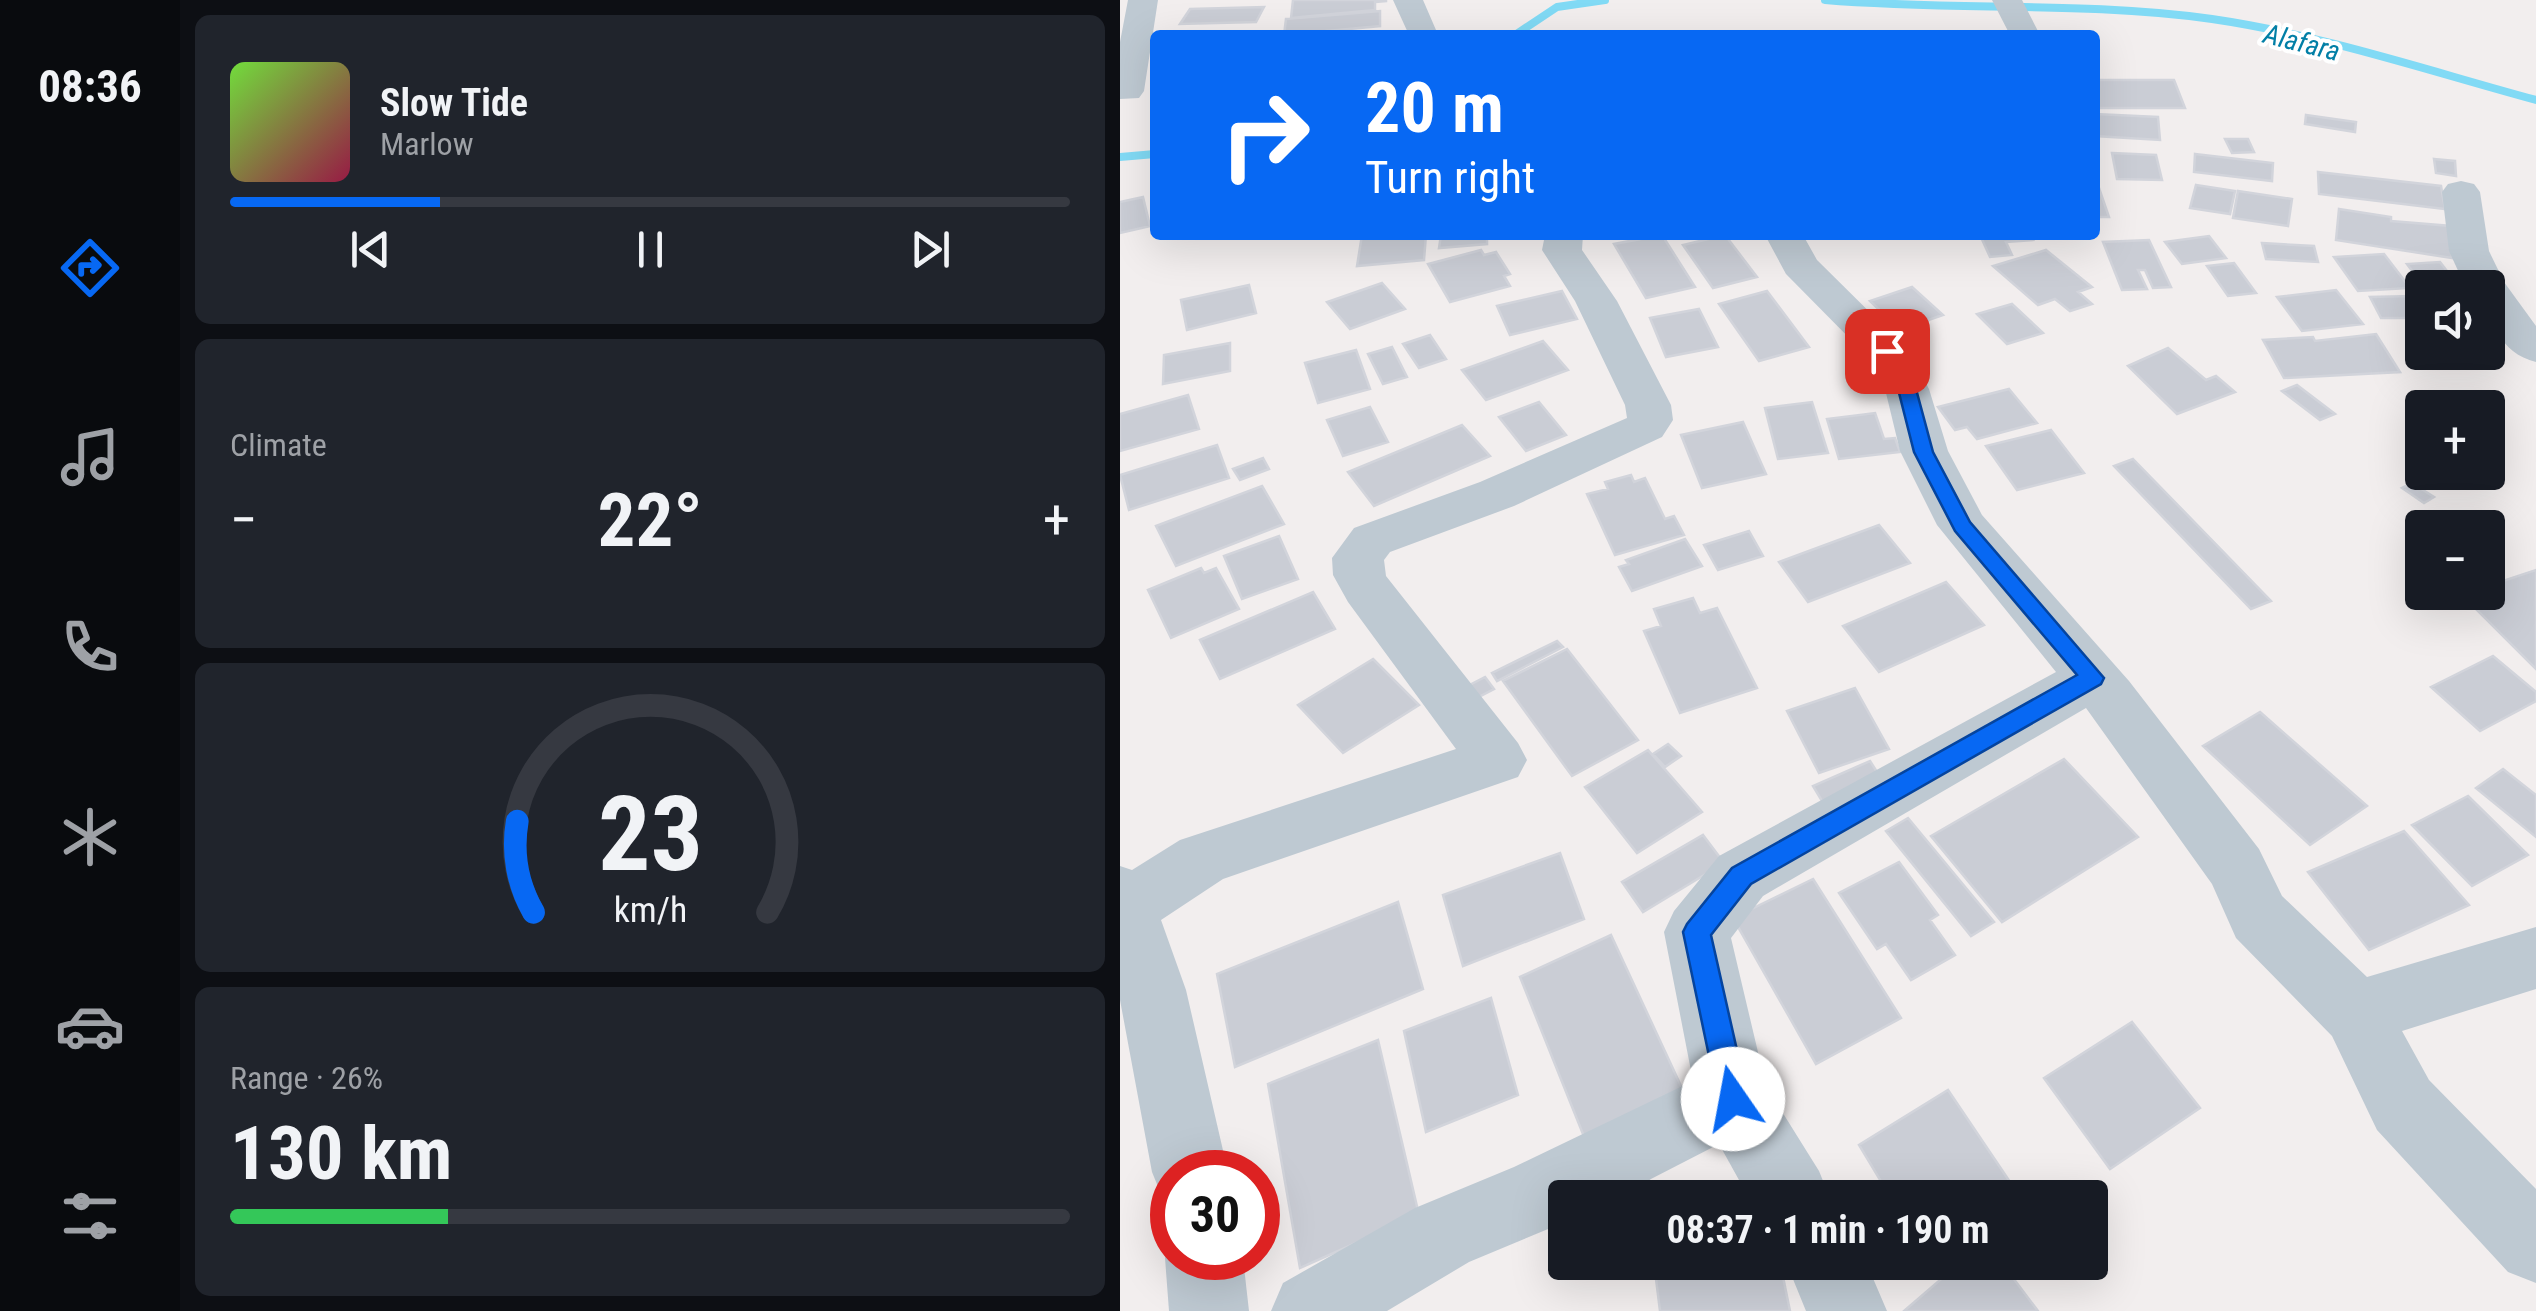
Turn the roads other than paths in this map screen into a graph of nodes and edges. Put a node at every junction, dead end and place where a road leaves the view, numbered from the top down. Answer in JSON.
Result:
{"nodes":[{"id":1,"x":1143,"y":0,"type":"edge"},
{"id":2,"x":1408,"y":0,"type":"edge"},
{"id":3,"x":2007,"y":0,"type":"edge"},
{"id":4,"x":1421,"y":30,"type":"dead end"},
{"id":5,"x":2022,"y":30,"type":"edge"},
{"id":6,"x":1127,"y":90,"type":"dead end"},
{"id":7,"x":2460,"y":192,"type":"dead end"},
{"id":8,"x":1563,"y":240,"type":"edge"},
{"id":9,"x":1787,"y":240,"type":"edge"},
{"id":10,"x":2479,"y":270,"type":"edge"},
{"id":11,"x":2505,"y":309,"type":"edge"},
{"id":12,"x":2531,"y":340,"type":"edge"},
{"id":13,"x":2092,"y":678,"type":"junction"},
{"id":14,"x":1122,"y":902,"type":"edge"},
{"id":15,"x":2536,"y":958,"type":"edge"},
{"id":16,"x":2356,"y":1013,"type":"junction"},
{"id":17,"x":1733,"y":1099,"type":"junction"},
{"id":18,"x":1185,"y":1150,"type":"edge"},
{"id":19,"x":1781,"y":1180,"type":"edge"},
{"id":20,"x":2536,"y":1244,"type":"edge"},
{"id":21,"x":1206,"y":1280,"type":"edge"},
{"id":22,"x":1833,"y":1280,"type":"edge"},
{"id":23,"x":1209,"y":1311,"type":"edge"},
{"id":24,"x":1311,"y":1311,"type":"edge"},
{"id":25,"x":1847,"y":1311,"type":"edge"}],
"edges":[{"from":1,"to":6,"type":"street"},
{"from":2,"to":4,"type":"street"},
{"from":3,"to":5,"type":"street"},
{"from":7,"to":10,"type":"street"},
{"from":8,"to":14,"type":"street"},
{"from":9,"to":13,"type":"street"},
{"from":11,"to":12,"type":"street"},
{"from":13,"to":16,"type":"street"},
{"from":13,"to":17,"type":"street"},
{"from":14,"to":18,"type":"street"},
{"from":15,"to":16,"type":"street"},
{"from":16,"to":20,"type":"street"},
{"from":17,"to":19,"type":"street"},
{"from":17,"to":24,"type":"street"},
{"from":21,"to":23,"type":"street"},
{"from":22,"to":25,"type":"street"}]}
